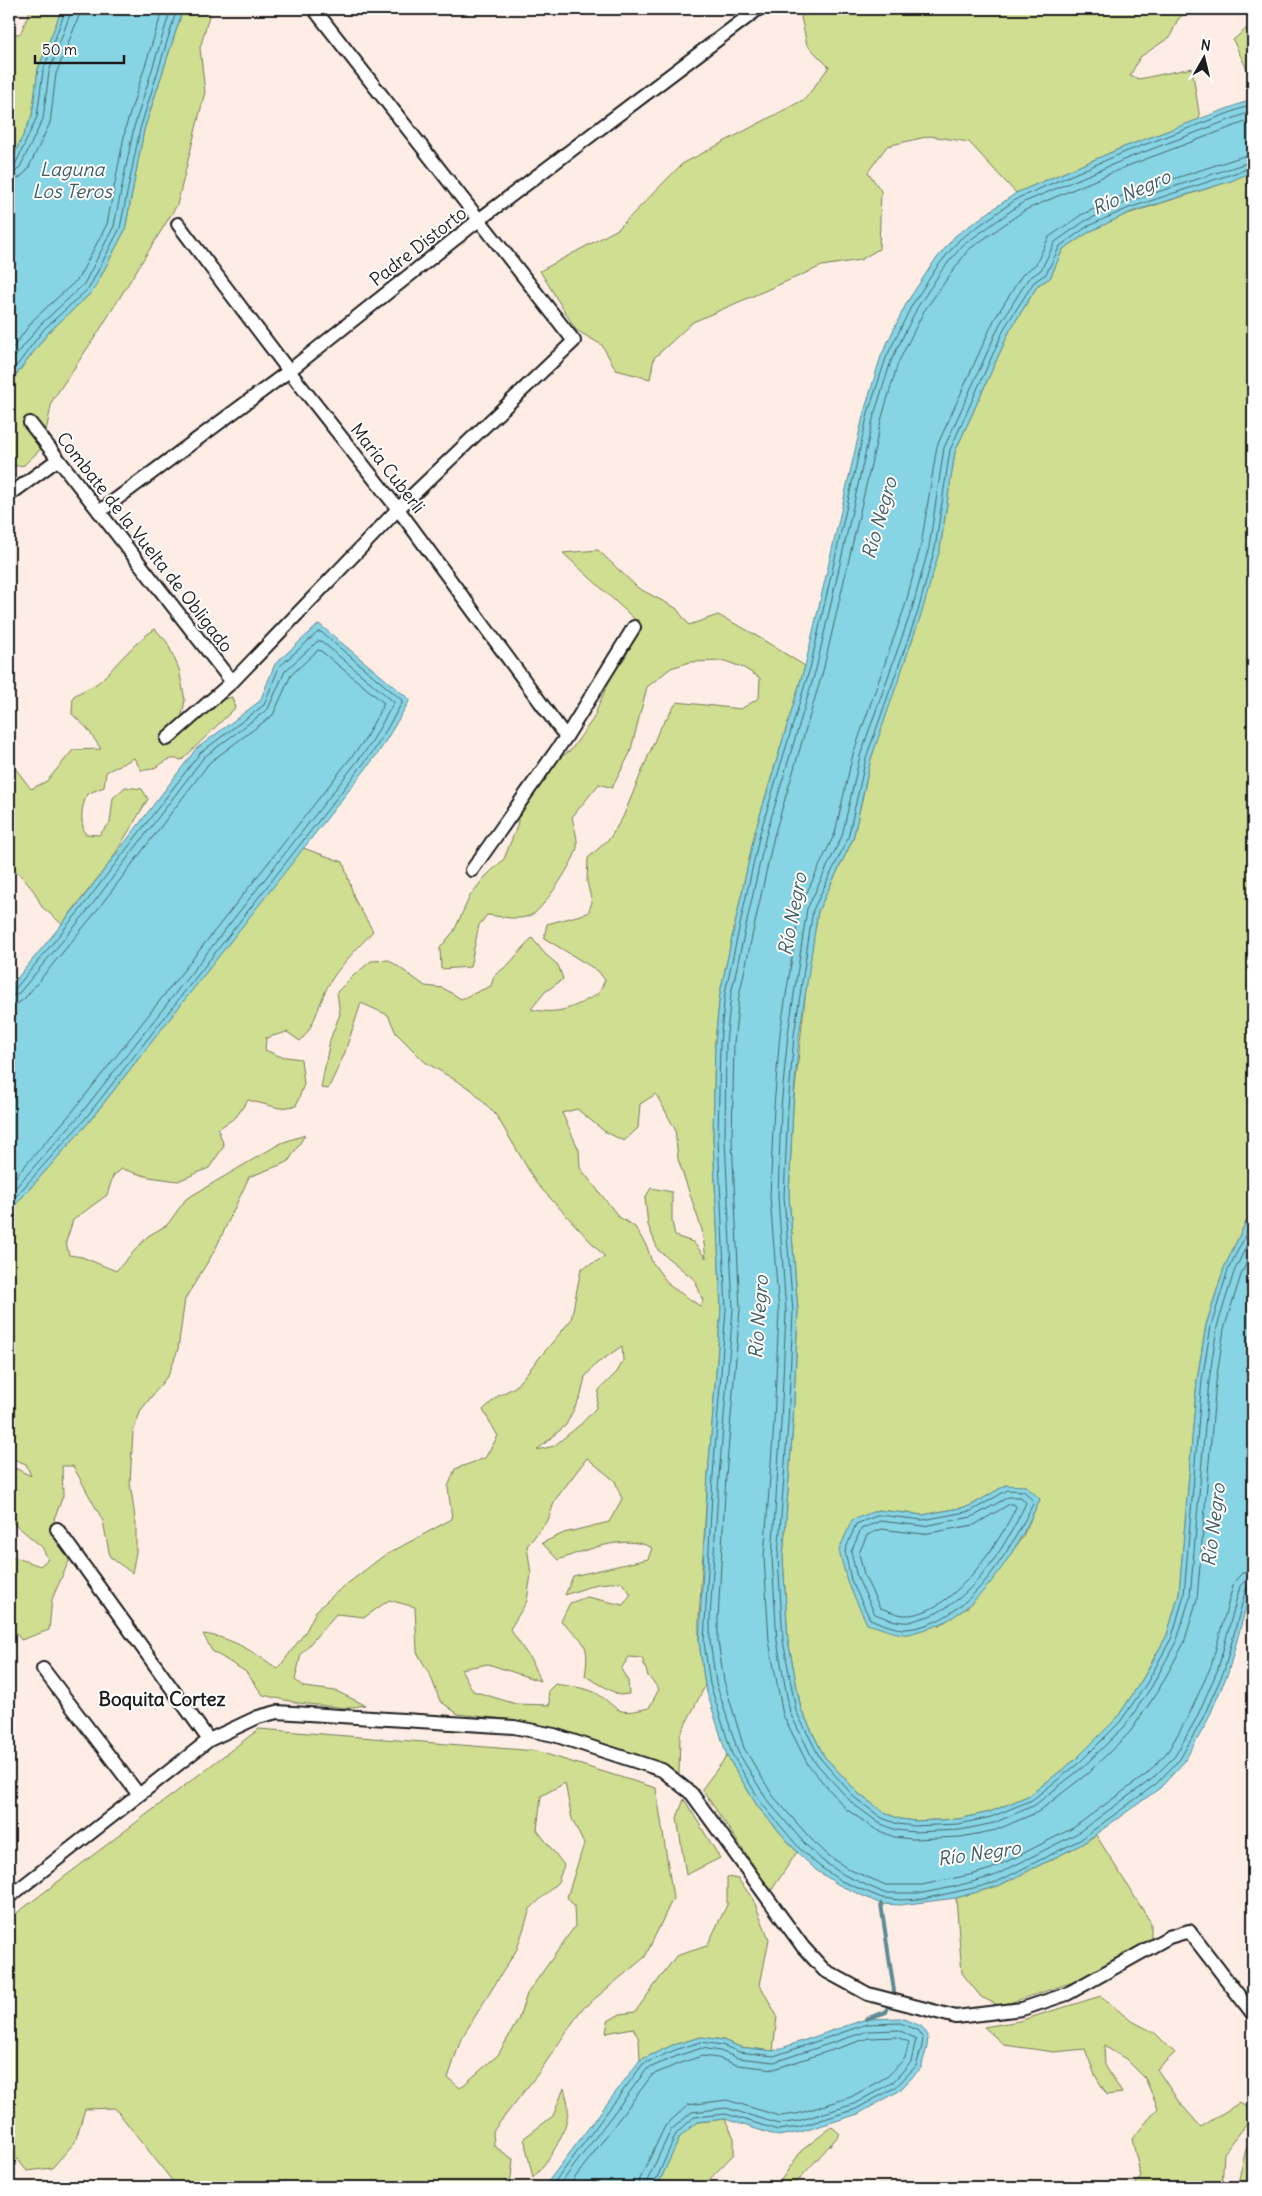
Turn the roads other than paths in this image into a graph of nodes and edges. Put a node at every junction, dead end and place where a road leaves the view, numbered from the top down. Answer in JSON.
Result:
{"nodes":[{"id":1,"x":314,"y":9,"type":"edge"},
{"id":2,"x":758,"y":9,"type":"edge"},
{"id":3,"x":480,"y":219,"type":"junction"},
{"id":4,"x":178,"y":224,"type":"dead end"},
{"id":5,"x":289,"y":371,"type":"junction"},
{"id":6,"x":30,"y":423,"type":"dead end"},
{"id":7,"x":57,"y":460,"type":"junction"},
{"id":8,"x":9,"y":495,"type":"edge"},
{"id":9,"x":398,"y":509,"type":"junction"},
{"id":10,"x":99,"y":512,"type":"junction"},
{"id":11,"x":634,"y":627,"type":"dead end"},
{"id":12,"x":232,"y":682,"type":"junction"},
{"id":13,"x":566,"y":738,"type":"junction"},
{"id":14,"x":167,"y":739,"type":"dead end"},
{"id":15,"x":472,"y":870,"type":"dead end"},
{"id":16,"x":57,"y":1529,"type":"dead end"},
{"id":17,"x":43,"y":1669,"type":"dead end"},
{"id":18,"x":209,"y":1740,"type":"junction"},
{"id":19,"x":139,"y":1795,"type":"junction"},
{"id":20,"x":9,"y":1897,"type":"edge"},
{"id":21,"x":1253,"y":2014,"type":"edge"}],
"edges":[{"from":1,"to":3,"type":"street"},
{"from":2,"to":3,"type":"street","name":"Padre Distorto"},
{"from":3,"to":5,"type":"street","name":"Padre Distorto"},
{"from":3,"to":9,"type":"street"},
{"from":4,"to":5,"type":"street","name":"María Cuberli"},
{"from":5,"to":9,"type":"street","name":"María Cuberli"},
{"from":5,"to":10,"type":"street","name":"Padre Distorto"},
{"from":6,"to":7,"type":"street","name":"Combate de la Vuelta de Obligado"},
{"from":7,"to":8,"type":"street"},
{"from":7,"to":10,"type":"street","name":"Combate de la Vuelta de Obligado"},
{"from":9,"to":12,"type":"street"},
{"from":9,"to":13,"type":"street","name":"María Cuberli"},
{"from":10,"to":12,"type":"street","name":"Combate de la Vuelta de Obligado"},
{"from":11,"to":13,"type":"street"},
{"from":12,"to":14,"type":"street"},
{"from":13,"to":15,"type":"street"},
{"from":16,"to":18,"type":"street"},
{"from":17,"to":19,"type":"street"},
{"from":18,"to":19,"type":"street"},
{"from":18,"to":21,"type":"street"},
{"from":19,"to":20,"type":"street"}]}
